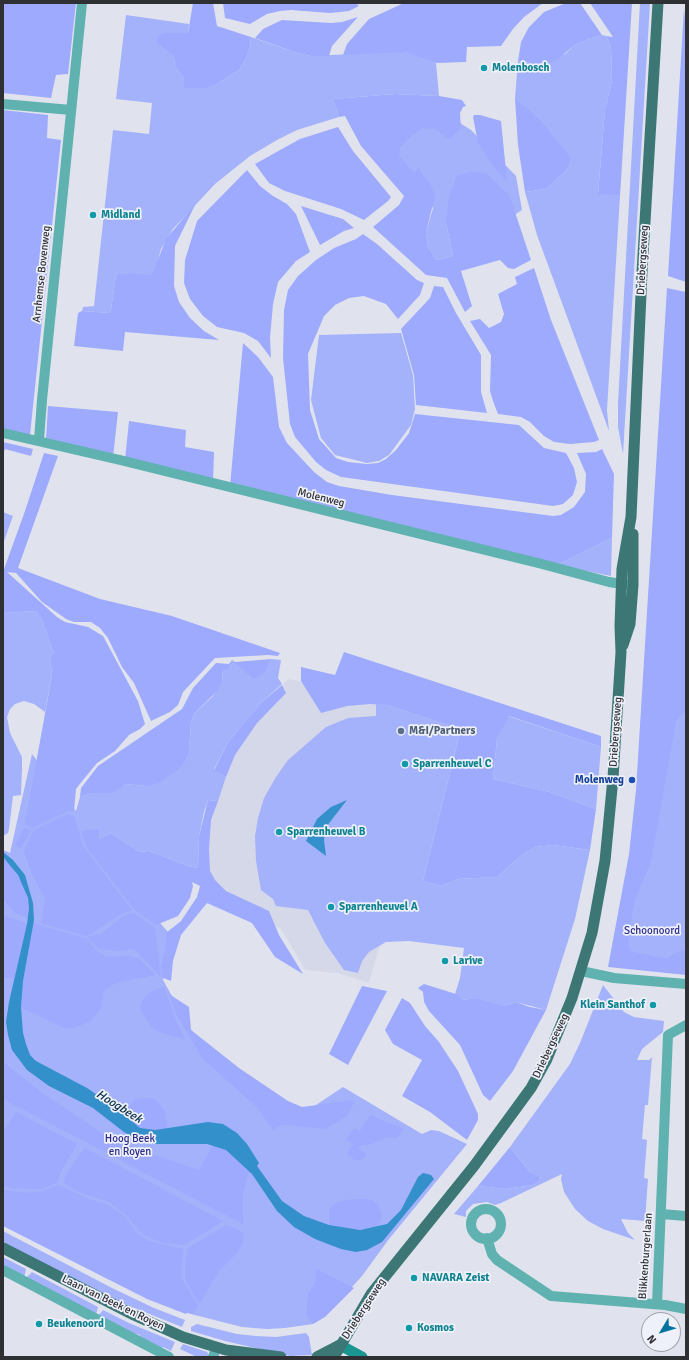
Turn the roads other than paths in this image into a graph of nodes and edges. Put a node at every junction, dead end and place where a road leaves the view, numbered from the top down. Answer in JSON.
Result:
{"nodes":[{"id":1,"x":82,"y":3,"type":"edge"},
{"id":2,"x":658,"y":3,"type":"edge"},
{"id":3,"x":3,"y":104,"type":"edge"},
{"id":4,"x":71,"y":110,"type":"junction"},
{"id":5,"x":3,"y":433,"type":"edge"},
{"id":6,"x":39,"y":440,"type":"junction"},
{"id":7,"x":631,"y":517,"type":"junction"},
{"id":8,"x":622,"y":584,"type":"junction"},
{"id":9,"x":633,"y":585,"type":"junction"},
{"id":10,"x":621,"y":652,"type":"junction"},
{"id":11,"x":581,"y":971,"type":"junction"},
{"id":12,"x":686,"y":984,"type":"edge"},
{"id":13,"x":686,"y":1025,"type":"edge"},
{"id":14,"x":661,"y":1214,"type":"junction"},
{"id":15,"x":686,"y":1216,"type":"edge"},
{"id":16,"x":487,"y":1238,"type":"dead end"},
{"id":17,"x":3,"y":1248,"type":"edge"},
{"id":18,"x":3,"y":1270,"type":"edge"},
{"id":19,"x":657,"y":1304,"type":"junction"},
{"id":20,"x":686,"y":1309,"type":"edge"},
{"id":21,"x":340,"y":1345,"type":"junction"},
{"id":22,"x":222,"y":1354,"type":"edge"},
{"id":23,"x":169,"y":1357,"type":"edge"},
{"id":24,"x":245,"y":1357,"type":"edge"},
{"id":25,"x":280,"y":1357,"type":"edge"},
{"id":26,"x":317,"y":1357,"type":"edge"},
{"id":27,"x":334,"y":1357,"type":"edge"},
{"id":28,"x":362,"y":1357,"type":"edge"}],
"edges":[{"from":1,"to":4,"type":"street","name":"Arnhemse Bovenweg"},
{"from":2,"to":7,"type":"main road","name":"Driebergseweg"},
{"from":3,"to":4,"type":"street"},
{"from":4,"to":6,"type":"street","name":"Arnhemse Bovenweg"},
{"from":5,"to":6,"type":"street","name":"Molenweg"},
{"from":6,"to":8,"type":"street","name":"Molenweg"},
{"from":7,"to":8,"type":"main road","name":"Driebergseweg"},
{"from":7,"to":9,"type":"main road","name":"Driebergseweg"},
{"from":8,"to":9,"type":"street","name":"Molenweg"},
{"from":8,"to":10,"type":"main road","name":"Driebergseweg"},
{"from":9,"to":10,"type":"main road","name":"Driebergseweg"},
{"from":10,"to":11,"type":"main road","name":"Driebergseweg"},
{"from":11,"to":12,"type":"street"},
{"from":11,"to":21,"type":"main road","name":"Driebergseweg"},
{"from":13,"to":14,"type":"street","name":"Blikkenburgerlaan"},
{"from":14,"to":15,"type":"street"},
{"from":14,"to":19,"type":"street","name":"Blikkenburgerlaan"},
{"from":16,"to":19,"type":"street","name":"Blikkenburgerlaan"},
{"from":17,"to":22,"type":"main road","name":"Laan van Beek en Royen"},
{"from":18,"to":23,"type":"street","name":"Laan van Beek en Royen"},
{"from":19,"to":20,"type":"street"},
{"from":21,"to":26,"type":"main road"},
{"from":21,"to":27,"type":"main road","name":"Driebergseweg"},
{"from":21,"to":28,"type":"main road"},
{"from":22,"to":24,"type":"main road","name":"Laan van Beek en Royen"},
{"from":22,"to":25,"type":"main road","name":"Laan van Beek en Royen"}]}
